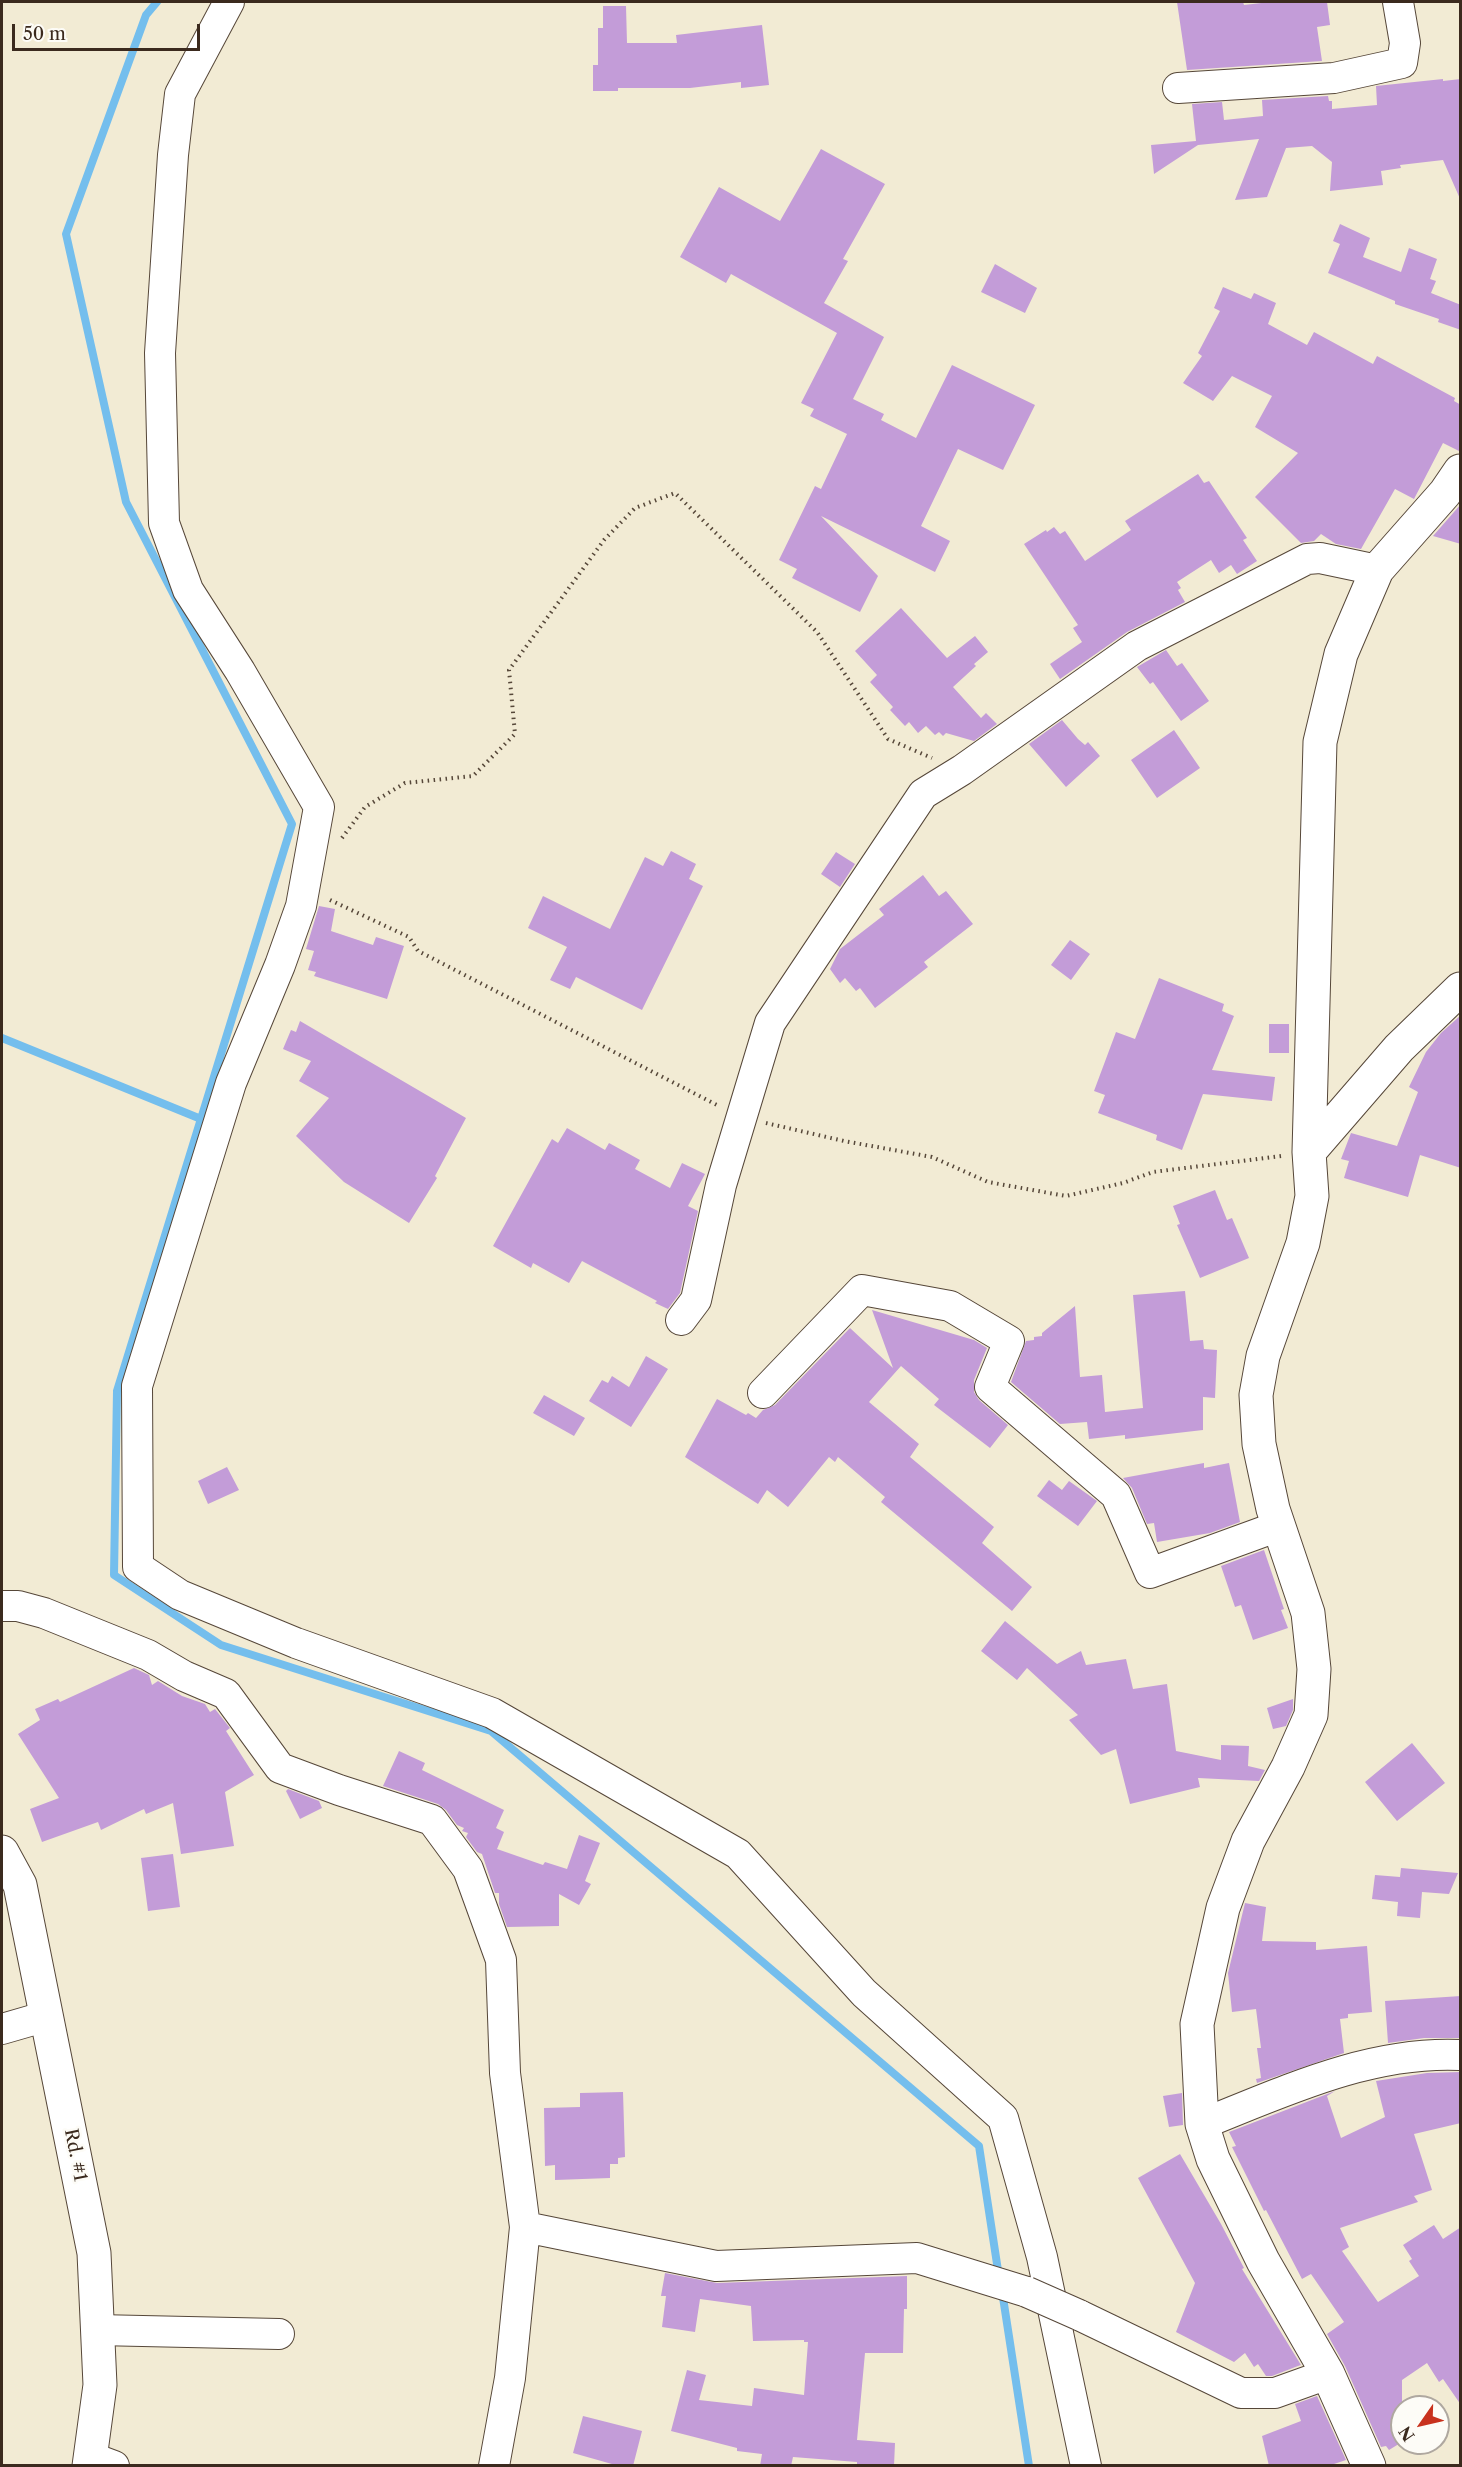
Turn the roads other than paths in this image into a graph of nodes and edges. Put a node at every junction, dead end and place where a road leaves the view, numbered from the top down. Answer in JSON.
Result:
{"nodes":[{"id":1,"x":229,"y":2,"type":"edge"},
{"id":2,"x":1398,"y":2,"type":"edge"},
{"id":3,"x":1179,"y":88,"type":"dead end"},
{"id":4,"x":1461,"y":471,"type":"edge"},
{"id":5,"x":1377,"y":570,"type":"junction"},
{"id":6,"x":1461,"y":989,"type":"edge"},
{"id":7,"x":1309,"y":1152,"type":"junction"},
{"id":8,"x":681,"y":1320,"type":"dead end"},
{"id":9,"x":763,"y":1393,"type":"dead end"},
{"id":10,"x":1279,"y":1526,"type":"junction"},
{"id":11,"x":2,"y":1606,"type":"edge"},
{"id":12,"x":2,"y":1852,"type":"edge"},
{"id":13,"x":47,"y":2016,"type":"junction"},
{"id":14,"x":2,"y":2029,"type":"edge"},
{"id":15,"x":1461,"y":2055,"type":"edge"},
{"id":16,"x":1202,"y":2124,"type":"junction"},
{"id":17,"x":525,"y":2226,"type":"junction"},
{"id":18,"x":98,"y":2330,"type":"junction"},
{"id":19,"x":279,"y":2334,"type":"dead end"},
{"id":20,"x":1328,"y":2374,"type":"junction"},
{"id":21,"x":98,"y":2463,"type":"edge"},
{"id":22,"x":494,"y":2466,"type":"edge"},
{"id":23,"x":1086,"y":2466,"type":"edge"},
{"id":24,"x":1369,"y":2466,"type":"edge"}],
"edges":[{"from":1,"to":23,"type":"street"},
{"from":2,"to":3,"type":"street"},
{"from":4,"to":5,"type":"street"},
{"from":5,"to":7,"type":"street"},
{"from":5,"to":8,"type":"street"},
{"from":6,"to":7,"type":"street"},
{"from":7,"to":10,"type":"street"},
{"from":9,"to":10,"type":"street"},
{"from":10,"to":16,"type":"street"},
{"from":11,"to":17,"type":"street"},
{"from":12,"to":13,"type":"street","name":"Rd. #1"},
{"from":13,"to":14,"type":"street"},
{"from":13,"to":18,"type":"street","name":"Rd. #1"},
{"from":15,"to":16,"type":"street"},
{"from":16,"to":20,"type":"street"},
{"from":17,"to":20,"type":"street","bridge":true},
{"from":17,"to":22,"type":"street"},
{"from":18,"to":19,"type":"street"},
{"from":18,"to":21,"type":"street","name":"Rd. #1"},
{"from":20,"to":24,"type":"street"}]}
